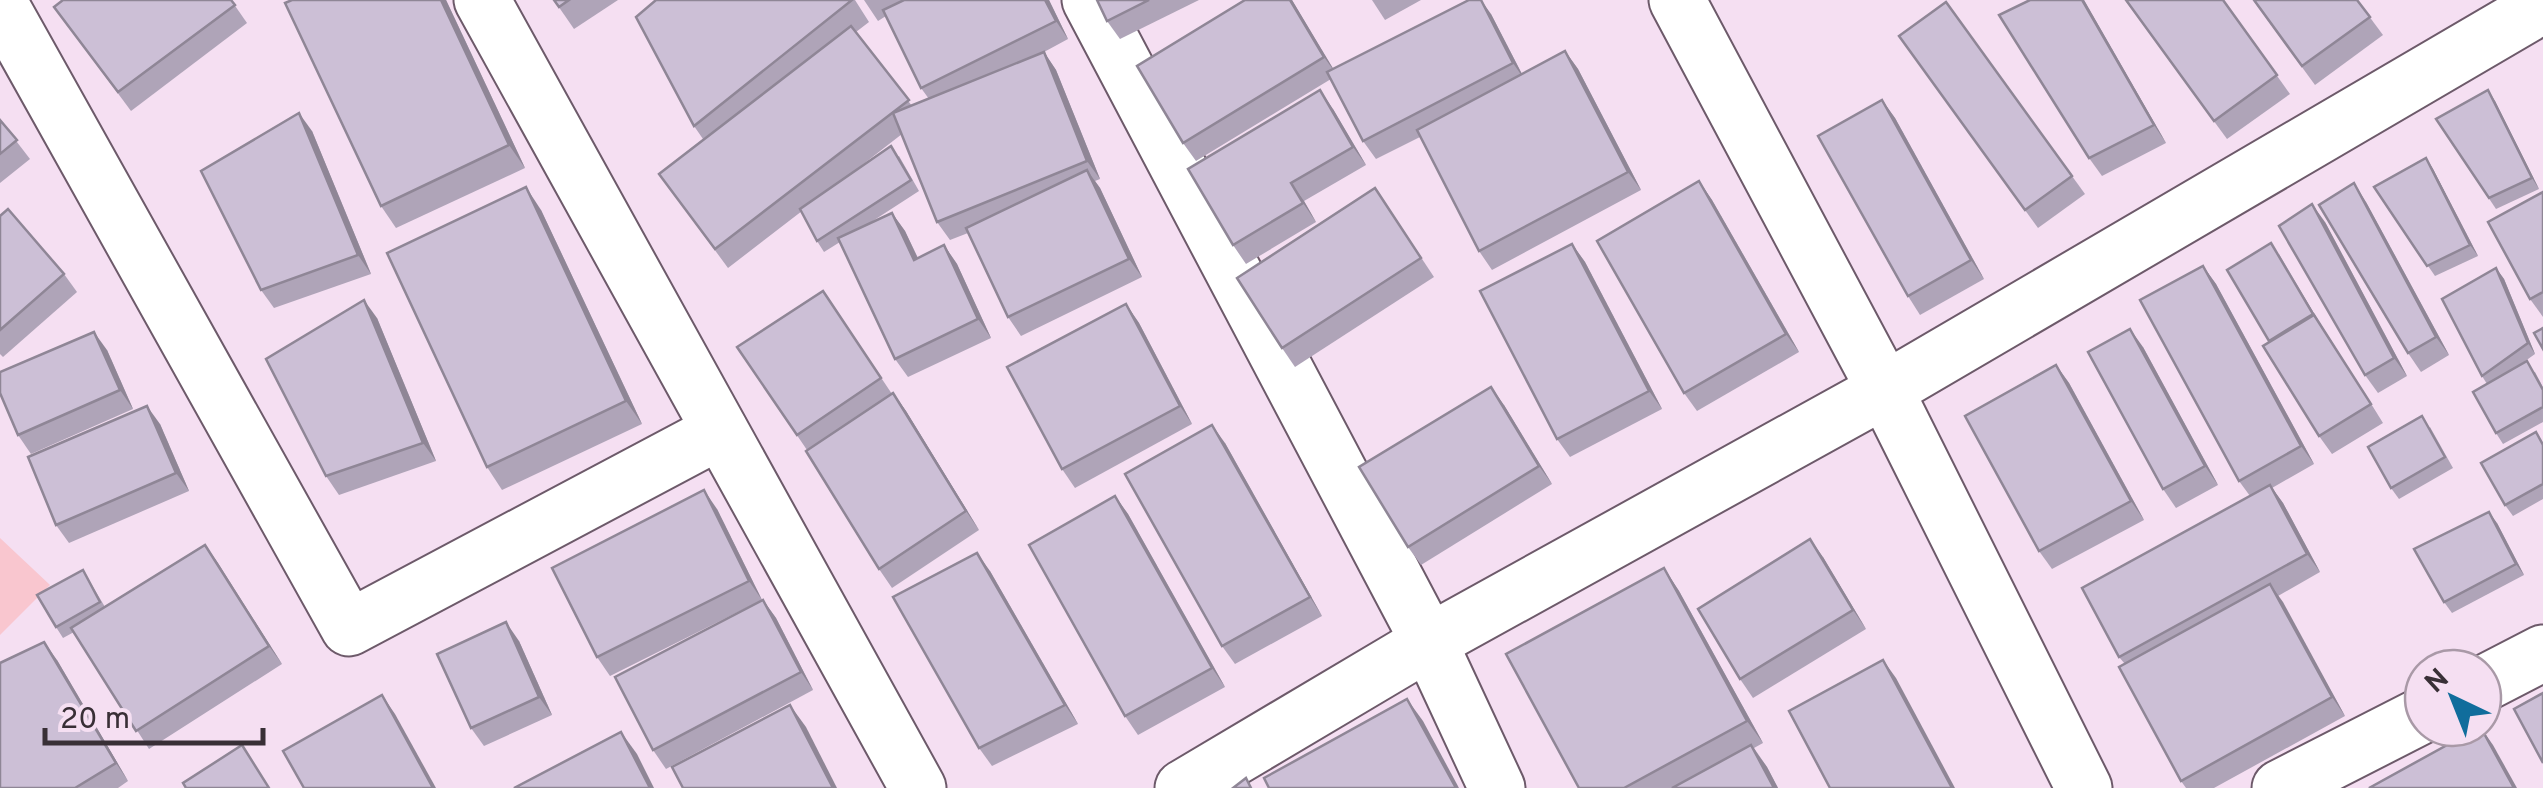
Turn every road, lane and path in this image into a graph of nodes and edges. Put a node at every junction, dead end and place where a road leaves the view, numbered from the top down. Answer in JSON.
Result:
{"nodes":[{"id":1,"x":482,"y":0,"type":"edge"},
{"id":2,"x":1090,"y":0,"type":"edge"},
{"id":3,"x":1677,"y":0,"type":"edge"},
{"id":4,"x":0,"y":4,"type":"edge"},
{"id":5,"x":2543,"y":5,"type":"edge"},
{"id":6,"x":1885,"y":390,"type":"junction"},
{"id":7,"x":720,"y":430,"type":"junction"},
{"id":8,"x":1429,"y":642,"type":"junction"},
{"id":9,"x":2543,"y":653,"type":"edge"},
{"id":10,"x":2503,"y":674,"type":"edge"},
{"id":11,"x":2403,"y":724,"type":"edge"},
{"id":12,"x":918,"y":788,"type":"edge"},
{"id":13,"x":1183,"y":788,"type":"edge"},
{"id":14,"x":1497,"y":788,"type":"edge"},
{"id":15,"x":2084,"y":788,"type":"edge"},
{"id":16,"x":2280,"y":788,"type":"edge"}],
"edges":[{"from":1,"to":7,"type":"street"},
{"from":2,"to":8,"type":"street"},
{"from":3,"to":6,"type":"street"},
{"from":4,"to":7,"type":"street"},
{"from":5,"to":6,"type":"street"},
{"from":6,"to":8,"type":"street"},
{"from":6,"to":15,"type":"street"},
{"from":7,"to":12,"type":"street"},
{"from":8,"to":13,"type":"street"},
{"from":8,"to":14,"type":"street"},
{"from":9,"to":10,"type":"street"},
{"from":11,"to":16,"type":"street"}]}
